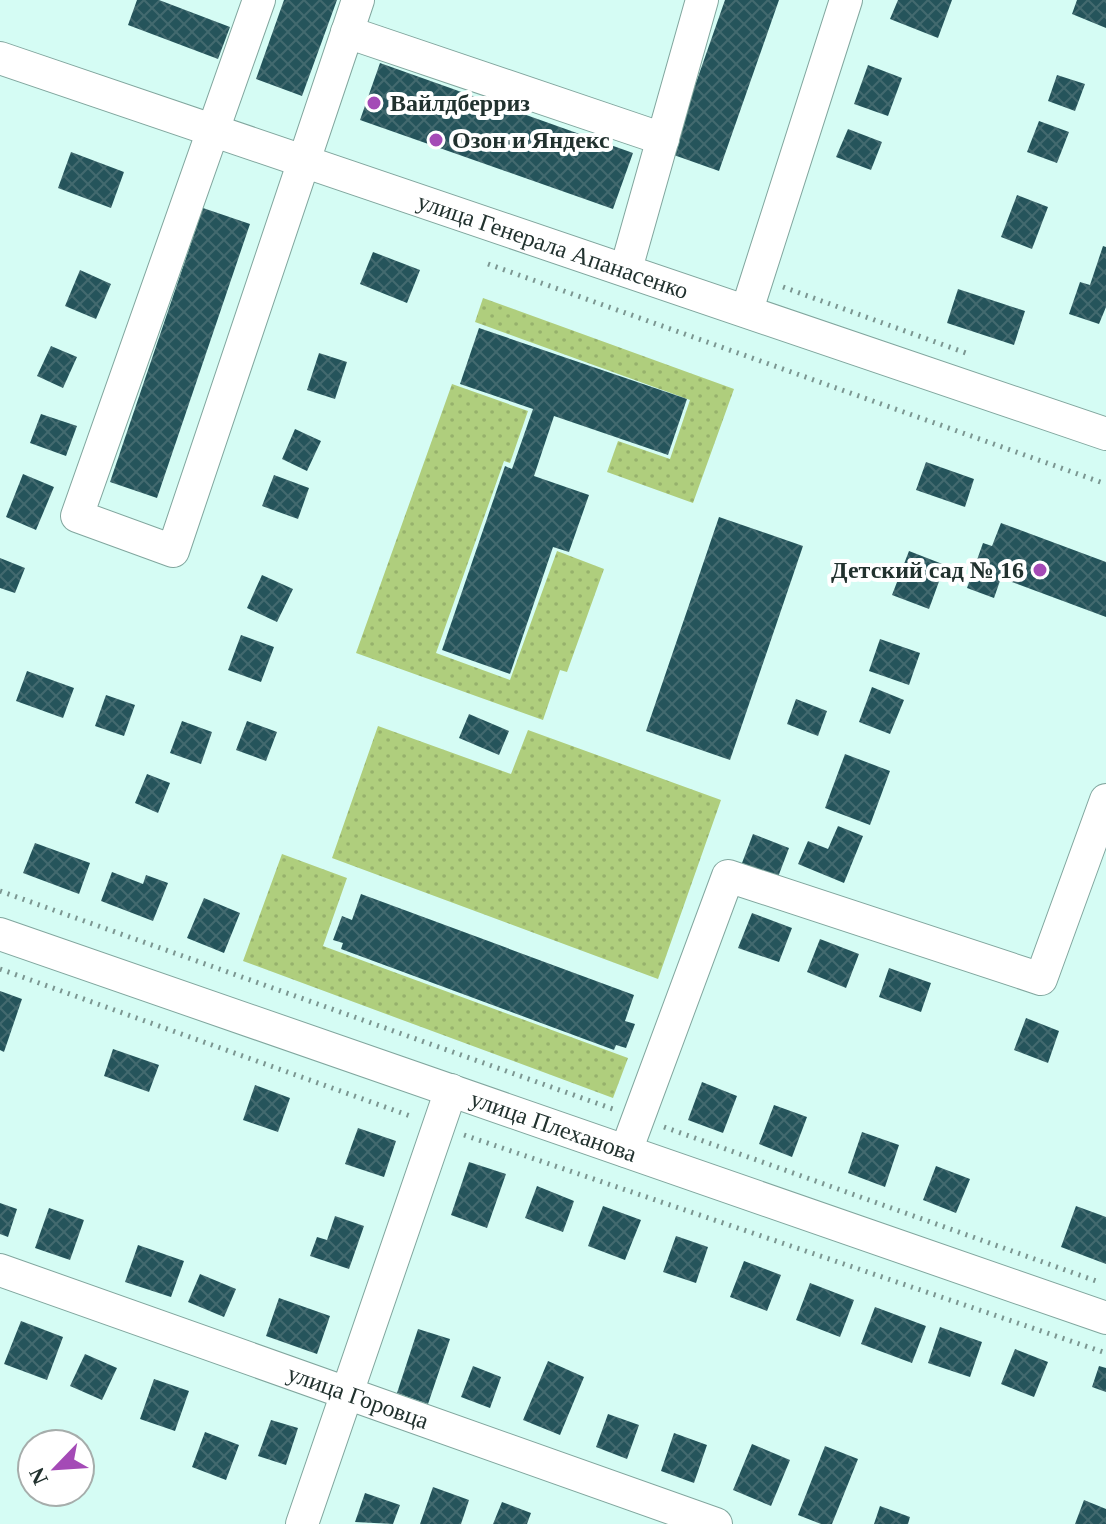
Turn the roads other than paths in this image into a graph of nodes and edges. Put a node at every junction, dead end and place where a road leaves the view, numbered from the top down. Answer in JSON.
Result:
{"nodes":[{"id":1,"x":259,"y":0,"type":"edge"},
{"id":2,"x":358,"y":0,"type":"edge"},
{"id":3,"x":702,"y":0,"type":"edge"},
{"id":4,"x":846,"y":0,"type":"edge"},
{"id":5,"x":347,"y":32,"type":"junction"},
{"id":6,"x":0,"y":58,"type":"edge"},
{"id":7,"x":214,"y":130,"type":"junction"},
{"id":8,"x":663,"y":139,"type":"junction"},
{"id":9,"x":304,"y":160,"type":"junction"},
{"id":10,"x":626,"y":269,"type":"junction"},
{"id":11,"x":747,"y":310,"type":"junction"},
{"id":12,"x":1106,"y":434,"type":"edge"},
{"id":13,"x":1106,"y":800,"type":"edge"},
{"id":14,"x":0,"y":934,"type":"edge"},
{"id":15,"x":451,"y":1090,"type":"junction"},
{"id":16,"x":626,"y":1151,"type":"junction"},
{"id":17,"x":0,"y":1270,"type":"edge"},
{"id":18,"x":1106,"y":1318,"type":"edge"},
{"id":19,"x":347,"y":1394,"type":"junction"},
{"id":20,"x":302,"y":1524,"type":"edge"},
{"id":21,"x":716,"y":1524,"type":"edge"}],
"edges":[{"from":1,"to":7,"type":"street"},
{"from":2,"to":5,"type":"street"},
{"from":3,"to":8,"type":"street"},
{"from":4,"to":11,"type":"street"},
{"from":5,"to":8,"type":"street"},
{"from":5,"to":9,"type":"street"},
{"from":6,"to":7,"type":"street","name":"улица Генерала Апанасенко"},
{"from":7,"to":9,"type":"street","name":"улица Генерала Апанасенко"},
{"from":7,"to":9,"type":"street"},
{"from":8,"to":10,"type":"street"},
{"from":9,"to":10,"type":"street","name":"улица Генерала Апанасенко"},
{"from":10,"to":11,"type":"street","name":"улица Генерала Апанасенко"},
{"from":11,"to":12,"type":"street","name":"улица Генерала Апанасенко"},
{"from":13,"to":16,"type":"street"},
{"from":14,"to":15,"type":"street","name":"улица Плеханова"},
{"from":15,"to":16,"type":"street","name":"улица Плеханова"},
{"from":15,"to":19,"type":"street"},
{"from":16,"to":18,"type":"street","name":"улица Плеханова"},
{"from":17,"to":19,"type":"street","name":"улица Горовца"},
{"from":19,"to":20,"type":"street"},
{"from":19,"to":21,"type":"street","name":"улица Горовца"}]}
